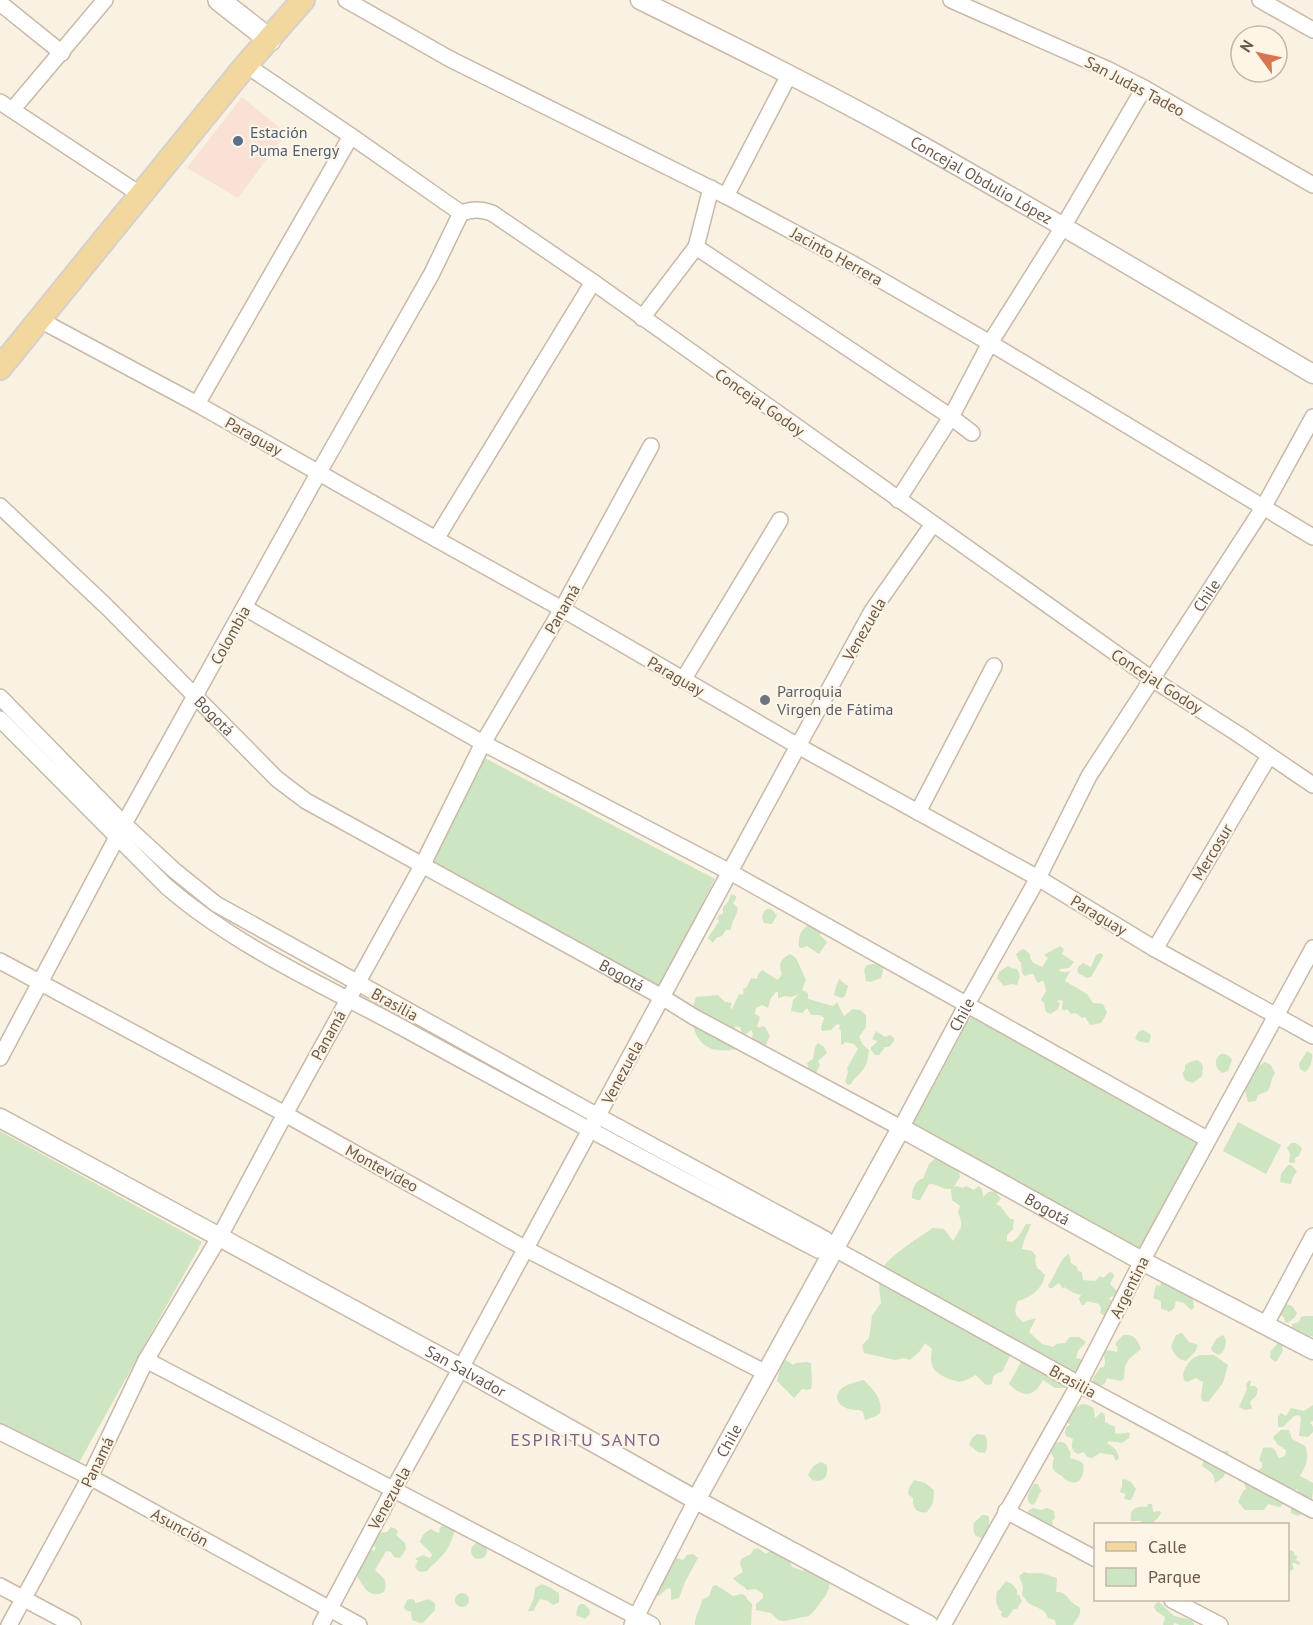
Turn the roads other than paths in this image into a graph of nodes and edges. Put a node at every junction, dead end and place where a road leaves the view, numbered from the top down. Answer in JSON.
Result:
{"nodes":[{"id":1,"x":105,"y":0,"type":"edge"},
{"id":2,"x":219,"y":0,"type":"edge"},
{"id":3,"x":303,"y":0,"type":"edge"},
{"id":4,"x":346,"y":0,"type":"edge"},
{"id":5,"x":640,"y":0,"type":"edge"},
{"id":6,"x":951,"y":0,"type":"edge"},
{"id":7,"x":1260,"y":0,"type":"edge"},
{"id":8,"x":0,"y":3,"type":"edge"},
{"id":9,"x":1313,"y":30,"type":"edge"},
{"id":10,"x":270,"y":40,"type":"junction"},
{"id":11,"x":62,"y":53,"type":"junction"},
{"id":12,"x":246,"y":65,"type":"junction"},
{"id":13,"x":789,"y":75,"type":"junction"},
{"id":14,"x":1144,"y":88,"type":"junction"},
{"id":15,"x":7,"y":106,"type":"edge"},
{"id":16,"x":351,"y":136,"type":"junction"},
{"id":17,"x":1313,"y":185,"type":"edge"},
{"id":18,"x":711,"y":188,"type":"junction"},
{"id":19,"x":141,"y":195,"type":"junction"},
{"id":20,"x":726,"y":195,"type":"junction"},
{"id":21,"x":461,"y":213,"type":"junction"},
{"id":22,"x":1063,"y":226,"type":"junction"},
{"id":23,"x":696,"y":247,"type":"junction"},
{"id":24,"x":593,"y":282,"type":"junction"},
{"id":25,"x":642,"y":318,"type":"junction"},
{"id":26,"x":38,"y":319,"type":"junction"},
{"id":27,"x":990,"y":343,"type":"junction"},
{"id":28,"x":0,"y":368,"type":"edge"},
{"id":29,"x":1313,"y":374,"type":"edge"},
{"id":30,"x":197,"y":404,"type":"junction"},
{"id":31,"x":951,"y":417,"type":"junction"},
{"id":32,"x":1313,"y":417,"type":"edge"},
{"id":33,"x":972,"y":433,"type":"dead end"},
{"id":34,"x":651,"y":446,"type":"dead end"},
{"id":35,"x":319,"y":472,"type":"junction"},
{"id":36,"x":898,"y":500,"type":"junction"},
{"id":37,"x":0,"y":506,"type":"edge"},
{"id":38,"x":1263,"y":508,"type":"junction"},
{"id":39,"x":780,"y":520,"type":"dead end"},
{"id":40,"x":933,"y":524,"type":"junction"},
{"id":41,"x":1313,"y":537,"type":"edge"},
{"id":42,"x":436,"y":539,"type":"junction"},
{"id":43,"x":245,"y":608,"type":"junction"},
{"id":44,"x":562,"y":609,"type":"junction"},
{"id":45,"x":994,"y":666,"type":"dead end"},
{"id":46,"x":1152,"y":679,"type":"junction"},
{"id":47,"x":683,"y":680,"type":"junction"},
{"id":48,"x":0,"y":697,"type":"edge"},
{"id":49,"x":195,"y":697,"type":"junction"},
{"id":50,"x":0,"y":719,"type":"edge"},
{"id":51,"x":483,"y":743,"type":"junction"},
{"id":52,"x":798,"y":746,"type":"junction"},
{"id":53,"x":45,"y":753,"type":"junction"},
{"id":54,"x":1269,"y":756,"type":"junction"},
{"id":55,"x":1313,"y":786,"type":"edge"},
{"id":56,"x":918,"y":812,"type":"junction"},
{"id":57,"x":121,"y":831,"type":"junction"},
{"id":58,"x":423,"y":864,"type":"junction"},
{"id":59,"x":730,"y":872,"type":"junction"},
{"id":60,"x":1038,"y":878,"type":"junction"},
{"id":61,"x":1313,"y":948,"type":"edge"},
{"id":62,"x":1155,"y":949,"type":"junction"},
{"id":63,"x":0,"y":961,"type":"edge"},
{"id":64,"x":41,"y":982,"type":"junction"},
{"id":65,"x":357,"y":983,"type":"junction"},
{"id":66,"x":662,"y":997,"type":"junction"},
{"id":67,"x":347,"y":999,"type":"junction"},
{"id":68,"x":967,"y":1004,"type":"junction"},
{"id":69,"x":1276,"y":1016,"type":"junction"},
{"id":70,"x":1313,"y":1036,"type":"edge"},
{"id":71,"x":482,"y":1052,"type":"junction"},
{"id":72,"x":0,"y":1058,"type":"edge"},
{"id":73,"x":474,"y":1067,"type":"junction"},
{"id":74,"x":285,"y":1114,"type":"junction"},
{"id":75,"x":598,"y":1116,"type":"junction"},
{"id":76,"x":0,"y":1118,"type":"edge"},
{"id":77,"x":901,"y":1128,"type":"junction"},
{"id":78,"x":589,"y":1130,"type":"junction"},
{"id":79,"x":1207,"y":1139,"type":"junction"},
{"id":80,"x":716,"y":1188,"type":"junction"},
{"id":81,"x":220,"y":1236,"type":"junction"},
{"id":82,"x":1313,"y":1236,"type":"edge"},
{"id":83,"x":526,"y":1249,"type":"junction"},
{"id":84,"x":835,"y":1249,"type":"junction"},
{"id":85,"x":1142,"y":1261,"type":"junction"},
{"id":86,"x":1266,"y":1324,"type":"junction"},
{"id":87,"x":1313,"y":1350,"type":"edge"},
{"id":88,"x":146,"y":1360,"type":"junction"},
{"id":89,"x":461,"y":1368,"type":"junction"},
{"id":90,"x":766,"y":1373,"type":"junction"},
{"id":91,"x":1079,"y":1384,"type":"junction"},
{"id":92,"x":0,"y":1432,"type":"edge"},
{"id":93,"x":90,"y":1477,"type":"junction"},
{"id":94,"x":393,"y":1490,"type":"junction"},
{"id":95,"x":696,"y":1500,"type":"junction"},
{"id":96,"x":1313,"y":1510,"type":"edge"},
{"id":97,"x":1006,"y":1511,"type":"junction"},
{"id":98,"x":1094,"y":1558,"type":"edge"},
{"id":99,"x":0,"y":1586,"type":"edge"},
{"id":100,"x":23,"y":1599,"type":"junction"},
{"id":101,"x":1176,"y":1601,"type":"edge"},
{"id":102,"x":329,"y":1608,"type":"junction"},
{"id":103,"x":634,"y":1621,"type":"edge"},
{"id":104,"x":9,"y":1625,"type":"edge"},
{"id":105,"x":73,"y":1625,"type":"edge"},
{"id":106,"x":321,"y":1625,"type":"edge"},
{"id":107,"x":359,"y":1625,"type":"edge"},
{"id":108,"x":652,"y":1625,"type":"edge"},
{"id":109,"x":929,"y":1625,"type":"edge"},
{"id":110,"x":943,"y":1625,"type":"edge"},
{"id":111,"x":1220,"y":1625,"type":"edge"}],
"edges":[{"from":1,"to":11,"type":"street"},
{"from":2,"to":10,"type":"main road"},
{"from":3,"to":10,"type":"main road"},
{"from":4,"to":18,"type":"street","name":"Jacinto Herrera"},
{"from":5,"to":13,"type":"street","name":"Concejal Obdulio López"},
{"from":6,"to":14,"type":"street","name":"San Judas Tadeo"},
{"from":7,"to":9,"type":"street"},
{"from":8,"to":11,"type":"street"},
{"from":10,"to":12,"type":"main road"},
{"from":11,"to":15,"type":"street"},
{"from":12,"to":16,"type":"street"},
{"from":12,"to":19,"type":"main road"},
{"from":13,"to":20,"type":"street"},
{"from":13,"to":22,"type":"street","name":"Concejal Obdulio López"},
{"from":14,"to":17,"type":"street","name":"San Judas Tadeo"},
{"from":14,"to":22,"type":"street"},
{"from":15,"to":19,"type":"street"},
{"from":16,"to":21,"type":"street"},
{"from":16,"to":30,"type":"street"},
{"from":18,"to":20,"type":"street","name":"Jacinto Herrera"},
{"from":18,"to":23,"type":"street"},
{"from":19,"to":26,"type":"main road"},
{"from":20,"to":27,"type":"street","name":"Jacinto Herrera"},
{"from":21,"to":24,"type":"street","name":"Concejal Godoy"},
{"from":21,"to":35,"type":"street","name":"Colombia"},
{"from":22,"to":27,"type":"street"},
{"from":22,"to":29,"type":"street","name":"Concejal Obdulio López"},
{"from":23,"to":25,"type":"street"},
{"from":23,"to":31,"type":"street"},
{"from":24,"to":25,"type":"street","name":"Concejal Godoy"},
{"from":24,"to":42,"type":"street"},
{"from":25,"to":36,"type":"street","name":"Concejal Godoy"},
{"from":26,"to":28,"type":"main road"},
{"from":26,"to":30,"type":"street","name":"Paraguay"},
{"from":27,"to":31,"type":"street"},
{"from":27,"to":38,"type":"street","name":"Jacinto Herrera"},
{"from":30,"to":35,"type":"street","name":"Paraguay"},
{"from":31,"to":33,"type":"street"},
{"from":31,"to":36,"type":"street"},
{"from":32,"to":38,"type":"street","name":"Chile"},
{"from":34,"to":44,"type":"street","name":"Panamá"},
{"from":35,"to":42,"type":"street","name":"Paraguay"},
{"from":35,"to":43,"type":"street","name":"Colombia"},
{"from":36,"to":40,"type":"street","name":"Concejal Godoy"},
{"from":37,"to":49,"type":"street","name":"Bogotá"},
{"from":38,"to":41,"type":"street","name":"Jacinto Herrera"},
{"from":38,"to":46,"type":"street","name":"Chile"},
{"from":39,"to":47,"type":"street"},
{"from":40,"to":46,"type":"street","name":"Concejal Godoy"},
{"from":40,"to":52,"type":"street","name":"Venezuela"},
{"from":42,"to":44,"type":"street","name":"Paraguay"},
{"from":43,"to":49,"type":"street","name":"Colombia"},
{"from":43,"to":51,"type":"street"},
{"from":44,"to":47,"type":"street","name":"Paraguay"},
{"from":44,"to":51,"type":"street","name":"Panamá"},
{"from":45,"to":56,"type":"street"},
{"from":46,"to":54,"type":"street","name":"Concejal Godoy"},
{"from":46,"to":60,"type":"street","name":"Chile"},
{"from":47,"to":52,"type":"street","name":"Paraguay"},
{"from":48,"to":53,"type":"street","name":"Brasilia"},
{"from":49,"to":57,"type":"street","name":"Colombia"},
{"from":49,"to":58,"type":"street","name":"Bogotá"},
{"from":50,"to":53,"type":"street","name":"Brasilia"},
{"from":51,"to":58,"type":"street","name":"Panamá"},
{"from":51,"to":59,"type":"street"},
{"from":52,"to":56,"type":"street","name":"Paraguay"},
{"from":52,"to":59,"type":"street","name":"Venezuela"},
{"from":53,"to":57,"type":"street","name":"Brasilia"},
{"from":54,"to":55,"type":"street","name":"Concejal Godoy"},
{"from":54,"to":62,"type":"street","name":"Mercosur"},
{"from":56,"to":60,"type":"street","name":"Paraguay"},
{"from":57,"to":64,"type":"street","name":"Colombia"},
{"from":57,"to":65,"type":"street","name":"Brasilia"},
{"from":57,"to":67,"type":"street","name":"Brasilia"},
{"from":58,"to":65,"type":"street","name":"Panamá"},
{"from":58,"to":66,"type":"street","name":"Bogotá"},
{"from":59,"to":66,"type":"street","name":"Venezuela"},
{"from":59,"to":68,"type":"street"},
{"from":60,"to":62,"type":"street","name":"Paraguay"},
{"from":60,"to":68,"type":"street","name":"Chile"},
{"from":61,"to":69,"type":"street","name":"Argentina"},
{"from":62,"to":69,"type":"street","name":"Paraguay"},
{"from":63,"to":64,"type":"street","name":"Montevideo"},
{"from":64,"to":72,"type":"street","name":"Colombia"},
{"from":64,"to":74,"type":"street","name":"Montevideo"},
{"from":65,"to":67,"type":"street","name":"Panamá"},
{"from":65,"to":71,"type":"street","name":"Brasilia"},
{"from":66,"to":75,"type":"street","name":"Venezuela"},
{"from":66,"to":77,"type":"street","name":"Bogotá"},
{"from":67,"to":73,"type":"street","name":"Brasilia"},
{"from":67,"to":74,"type":"street","name":"Panamá"},
{"from":68,"to":77,"type":"street","name":"Chile"},
{"from":68,"to":79,"type":"street"},
{"from":69,"to":70,"type":"street","name":"Paraguay"},
{"from":69,"to":79,"type":"street","name":"Argentina"},
{"from":71,"to":73,"type":"street"},
{"from":71,"to":75,"type":"street","name":"Brasilia"},
{"from":73,"to":78,"type":"street","name":"Brasilia"},
{"from":74,"to":81,"type":"street","name":"Panamá"},
{"from":74,"to":83,"type":"street","name":"Montevideo"},
{"from":75,"to":78,"type":"street","name":"Venezuela"},
{"from":75,"to":80,"type":"street","name":"Brasilia"},
{"from":76,"to":81,"type":"street","name":"San Salvador"},
{"from":77,"to":84,"type":"street","name":"Chile"},
{"from":77,"to":85,"type":"street","name":"Bogotá"},
{"from":78,"to":80,"type":"street","name":"Brasilia"},
{"from":78,"to":83,"type":"street","name":"Venezuela"},
{"from":79,"to":85,"type":"street","name":"Argentina"},
{"from":80,"to":84,"type":"street","name":"Brasilia"},
{"from":81,"to":88,"type":"street","name":"Panamá"},
{"from":81,"to":89,"type":"street","name":"San Salvador"},
{"from":82,"to":86,"type":"street"},
{"from":83,"to":89,"type":"street","name":"Venezuela"},
{"from":83,"to":90,"type":"street","name":"Montevideo"},
{"from":84,"to":90,"type":"street","name":"Chile"},
{"from":84,"to":91,"type":"street","name":"Brasilia"},
{"from":85,"to":86,"type":"street","name":"Bogotá"},
{"from":85,"to":91,"type":"street","name":"Argentina"},
{"from":86,"to":87,"type":"street","name":"Bogotá"},
{"from":88,"to":93,"type":"street","name":"Panamá"},
{"from":88,"to":94,"type":"street"},
{"from":89,"to":94,"type":"street","name":"Venezuela"},
{"from":89,"to":95,"type":"street","name":"San Salvador"},
{"from":90,"to":95,"type":"street","name":"Chile"},
{"from":91,"to":96,"type":"street","name":"Brasilia"},
{"from":91,"to":97,"type":"street","name":"Argentina"},
{"from":92,"to":93,"type":"street","name":"Asunción"},
{"from":93,"to":100,"type":"street","name":"Panamá"},
{"from":93,"to":102,"type":"street","name":"Asunción"},
{"from":94,"to":102,"type":"street","name":"Venezuela"},
{"from":94,"to":103,"type":"street"},
{"from":95,"to":103,"type":"street","name":"Chile"},
{"from":95,"to":109,"type":"street","name":"San Salvador"},
{"from":97,"to":98,"type":"street"},
{"from":97,"to":110,"type":"street","name":"Argentina"},
{"from":99,"to":100,"type":"street"},
{"from":100,"to":104,"type":"street","name":"Panamá"},
{"from":100,"to":105,"type":"street"},
{"from":101,"to":111,"type":"street"},
{"from":102,"to":106,"type":"street","name":"Venezuela"},
{"from":102,"to":107,"type":"street","name":"Asunción"},
{"from":103,"to":108,"type":"street"}]}
